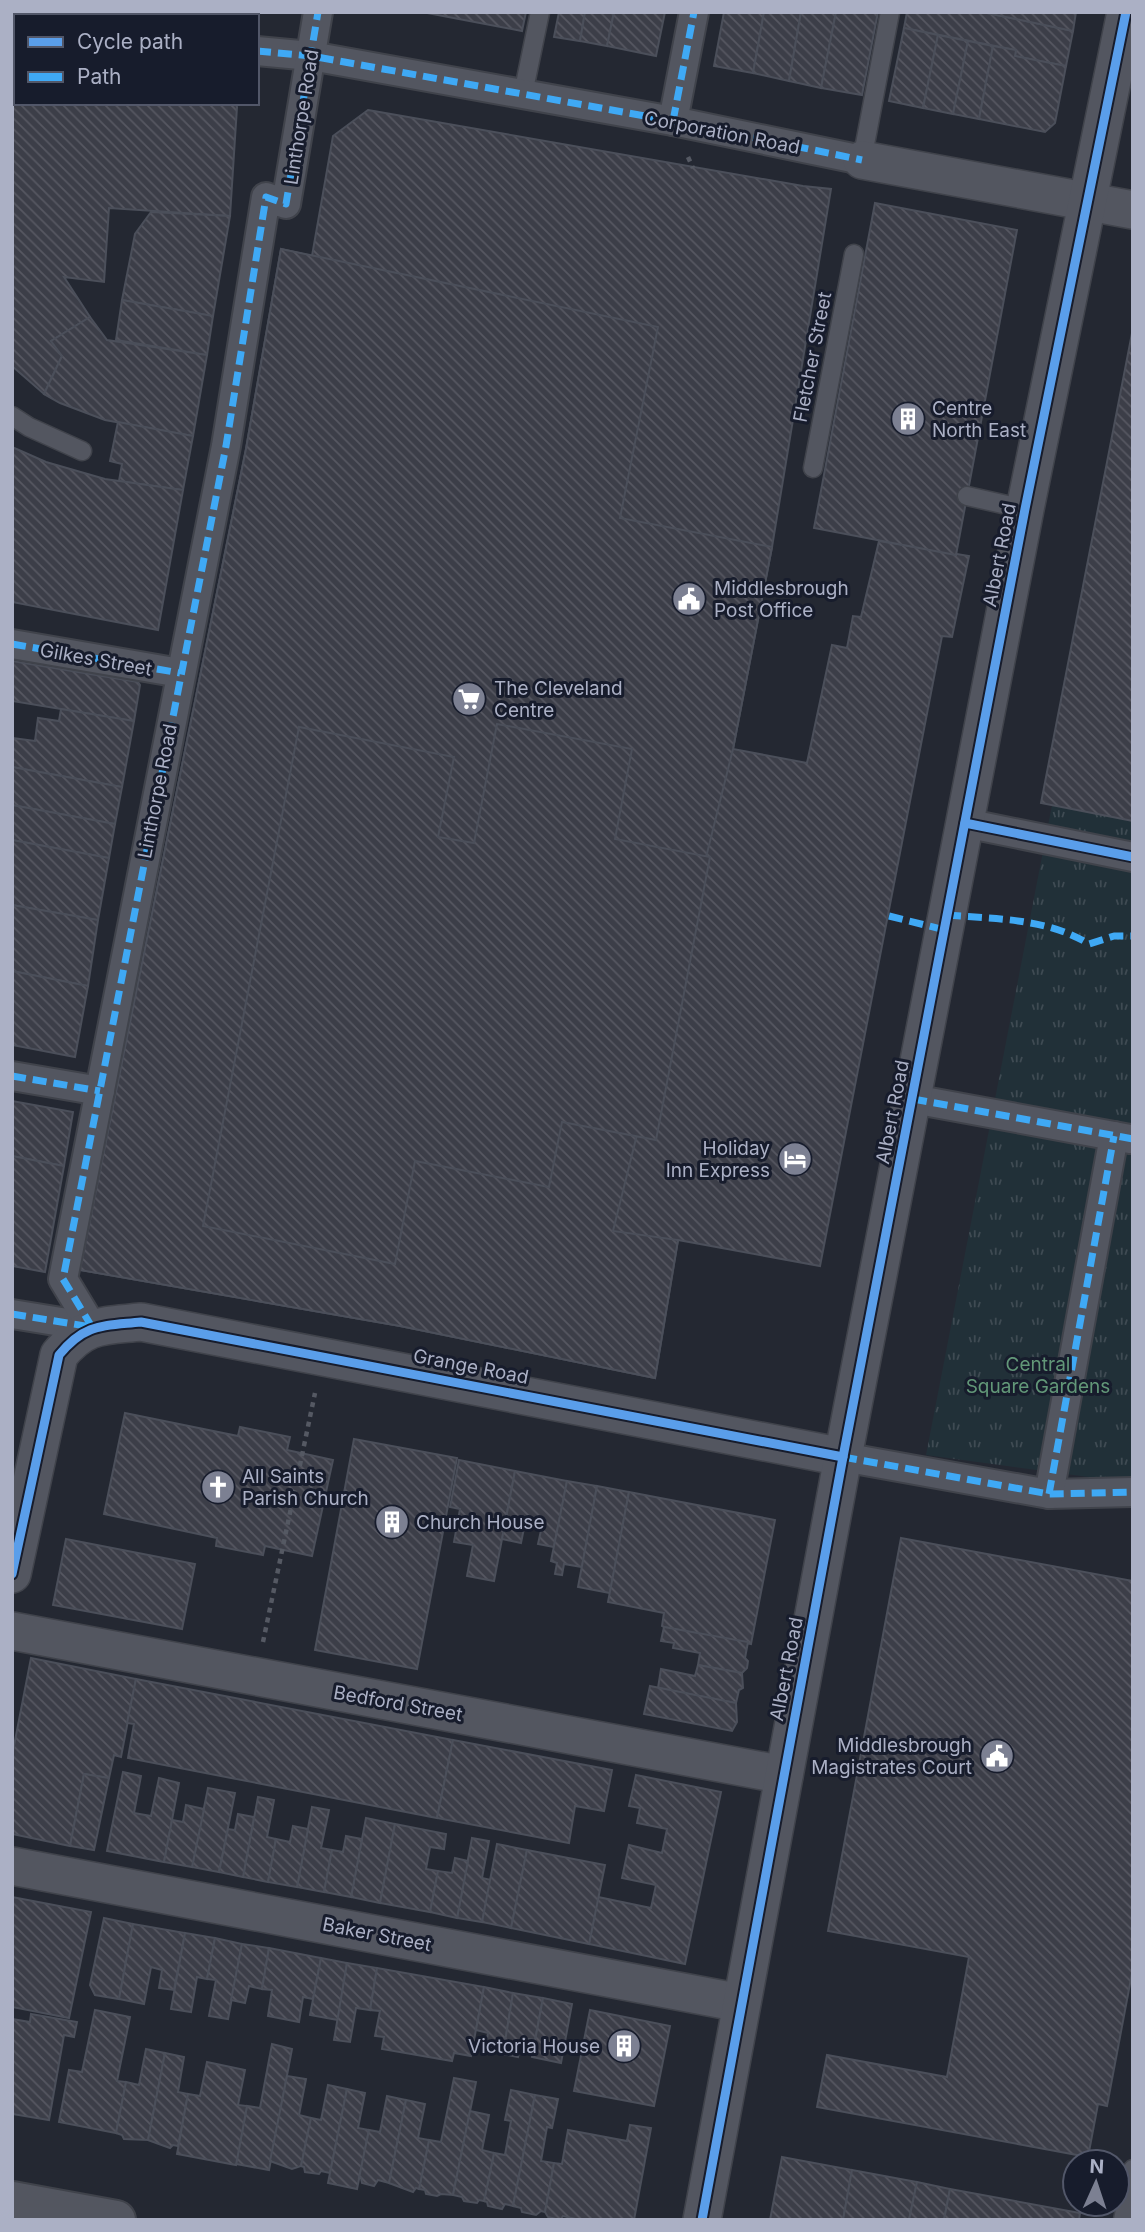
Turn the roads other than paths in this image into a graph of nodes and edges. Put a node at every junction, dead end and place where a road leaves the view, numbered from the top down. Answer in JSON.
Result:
{"nodes":[{"id":1,"x":318,"y":12,"type":"edge"},
{"id":2,"x":540,"y":12,"type":"edge"},
{"id":3,"x":694,"y":12,"type":"edge"},
{"id":4,"x":890,"y":12,"type":"edge"},
{"id":5,"x":1126,"y":12,"type":"edge"},
{"id":6,"x":259,"y":51,"type":"edge"},
{"id":7,"x":311,"y":56,"type":"junction"},
{"id":8,"x":523,"y":94,"type":"junction"},
{"id":9,"x":673,"y":121,"type":"junction"},
{"id":10,"x":862,"y":160,"type":"junction"},
{"id":11,"x":1089,"y":201,"type":"junction"},
{"id":12,"x":1133,"y":210,"type":"edge"},
{"id":13,"x":853,"y":254,"type":"dead end"},
{"id":14,"x":12,"y":416,"type":"edge"},
{"id":15,"x":82,"y":451,"type":"dead end"},
{"id":16,"x":813,"y":468,"type":"dead end"},
{"id":17,"x":967,"y":496,"type":"dead end"},
{"id":18,"x":1026,"y":509,"type":"junction"},
{"id":19,"x":12,"y":644,"type":"edge"},
{"id":20,"x":180,"y":673,"type":"junction"},
{"id":21,"x":965,"y":823,"type":"junction"},
{"id":22,"x":1133,"y":857,"type":"edge"},
{"id":23,"x":12,"y":1076,"type":"edge"},
{"id":24,"x":100,"y":1091,"type":"junction"},
{"id":25,"x":913,"y":1099,"type":"junction"},
{"id":26,"x":1123,"y":1138,"type":"edge"},
{"id":27,"x":12,"y":1314,"type":"edge"},
{"id":28,"x":92,"y":1327,"type":"junction"},
{"id":29,"x":843,"y":1457,"type":"junction"},
{"id":30,"x":1133,"y":1492,"type":"edge"},
{"id":31,"x":1049,"y":1494,"type":"junction"},
{"id":32,"x":12,"y":1574,"type":"edge"},
{"id":33,"x":12,"y":1631,"type":"edge"},
{"id":34,"x":783,"y":1774,"type":"junction"},
{"id":35,"x":12,"y":1866,"type":"edge"},
{"id":36,"x":741,"y":2003,"type":"junction"},
{"id":37,"x":1133,"y":2169,"type":"edge"},
{"id":38,"x":12,"y":2201,"type":"edge"},
{"id":39,"x":116,"y":2220,"type":"edge"},
{"id":40,"x":702,"y":2220,"type":"edge"},
{"id":41,"x":1123,"y":2220,"type":"edge"}],
"edges":[{"from":1,"to":7,"type":"street","name":"Linthorpe Road"},
{"from":2,"to":8,"type":"lane"},
{"from":3,"to":9,"type":"street"},
{"from":4,"to":10,"type":"lane"},
{"from":5,"to":11,"type":"street","name":"Albert Road"},
{"from":6,"to":7,"type":"street","name":"Corporation Road"},
{"from":7,"to":8,"type":"street","name":"Corporation Road"},
{"from":7,"to":20,"type":"street","name":"Linthorpe Road"},
{"from":8,"to":9,"type":"street","name":"Corporation Road"},
{"from":9,"to":10,"type":"street","name":"Corporation Road"},
{"from":10,"to":11,"type":"street","name":"Corporation Road"},
{"from":11,"to":12,"type":"street","name":"Corporation Road"},
{"from":11,"to":18,"type":"street","name":"Albert Road"},
{"from":13,"to":16,"type":"lane","name":"Fletcher Street"},
{"from":14,"to":15,"type":"lane"},
{"from":17,"to":18,"type":"lane"},
{"from":18,"to":21,"type":"street","name":"Albert Road"},
{"from":19,"to":20,"type":"street","name":"Gilkes Street"},
{"from":20,"to":24,"type":"street","name":"Linthorpe Road"},
{"from":21,"to":22,"type":"street"},
{"from":21,"to":25,"type":"street","name":"Albert Road"},
{"from":23,"to":24,"type":"street"},
{"from":24,"to":28,"type":"street","name":"Linthorpe Road"},
{"from":25,"to":26,"type":"street"},
{"from":25,"to":29,"type":"street","name":"Albert Road"},
{"from":26,"to":31,"type":"street"},
{"from":27,"to":28,"type":"street","name":"Grange Road"},
{"from":28,"to":29,"type":"street","name":"Grange Road"},
{"from":28,"to":32,"type":"street"},
{"from":29,"to":31,"type":"street"},
{"from":29,"to":34,"type":"street","name":"Albert Road"},
{"from":30,"to":31,"type":"street"},
{"from":33,"to":34,"type":"street","name":"Bedford Street"},
{"from":34,"to":36,"type":"street","name":"Albert Road"},
{"from":35,"to":36,"type":"street","name":"Baker Street"},
{"from":36,"to":40,"type":"street","name":"Albert Road"},
{"from":37,"to":41,"type":"lane"},
{"from":38,"to":39,"type":"street"}]}
